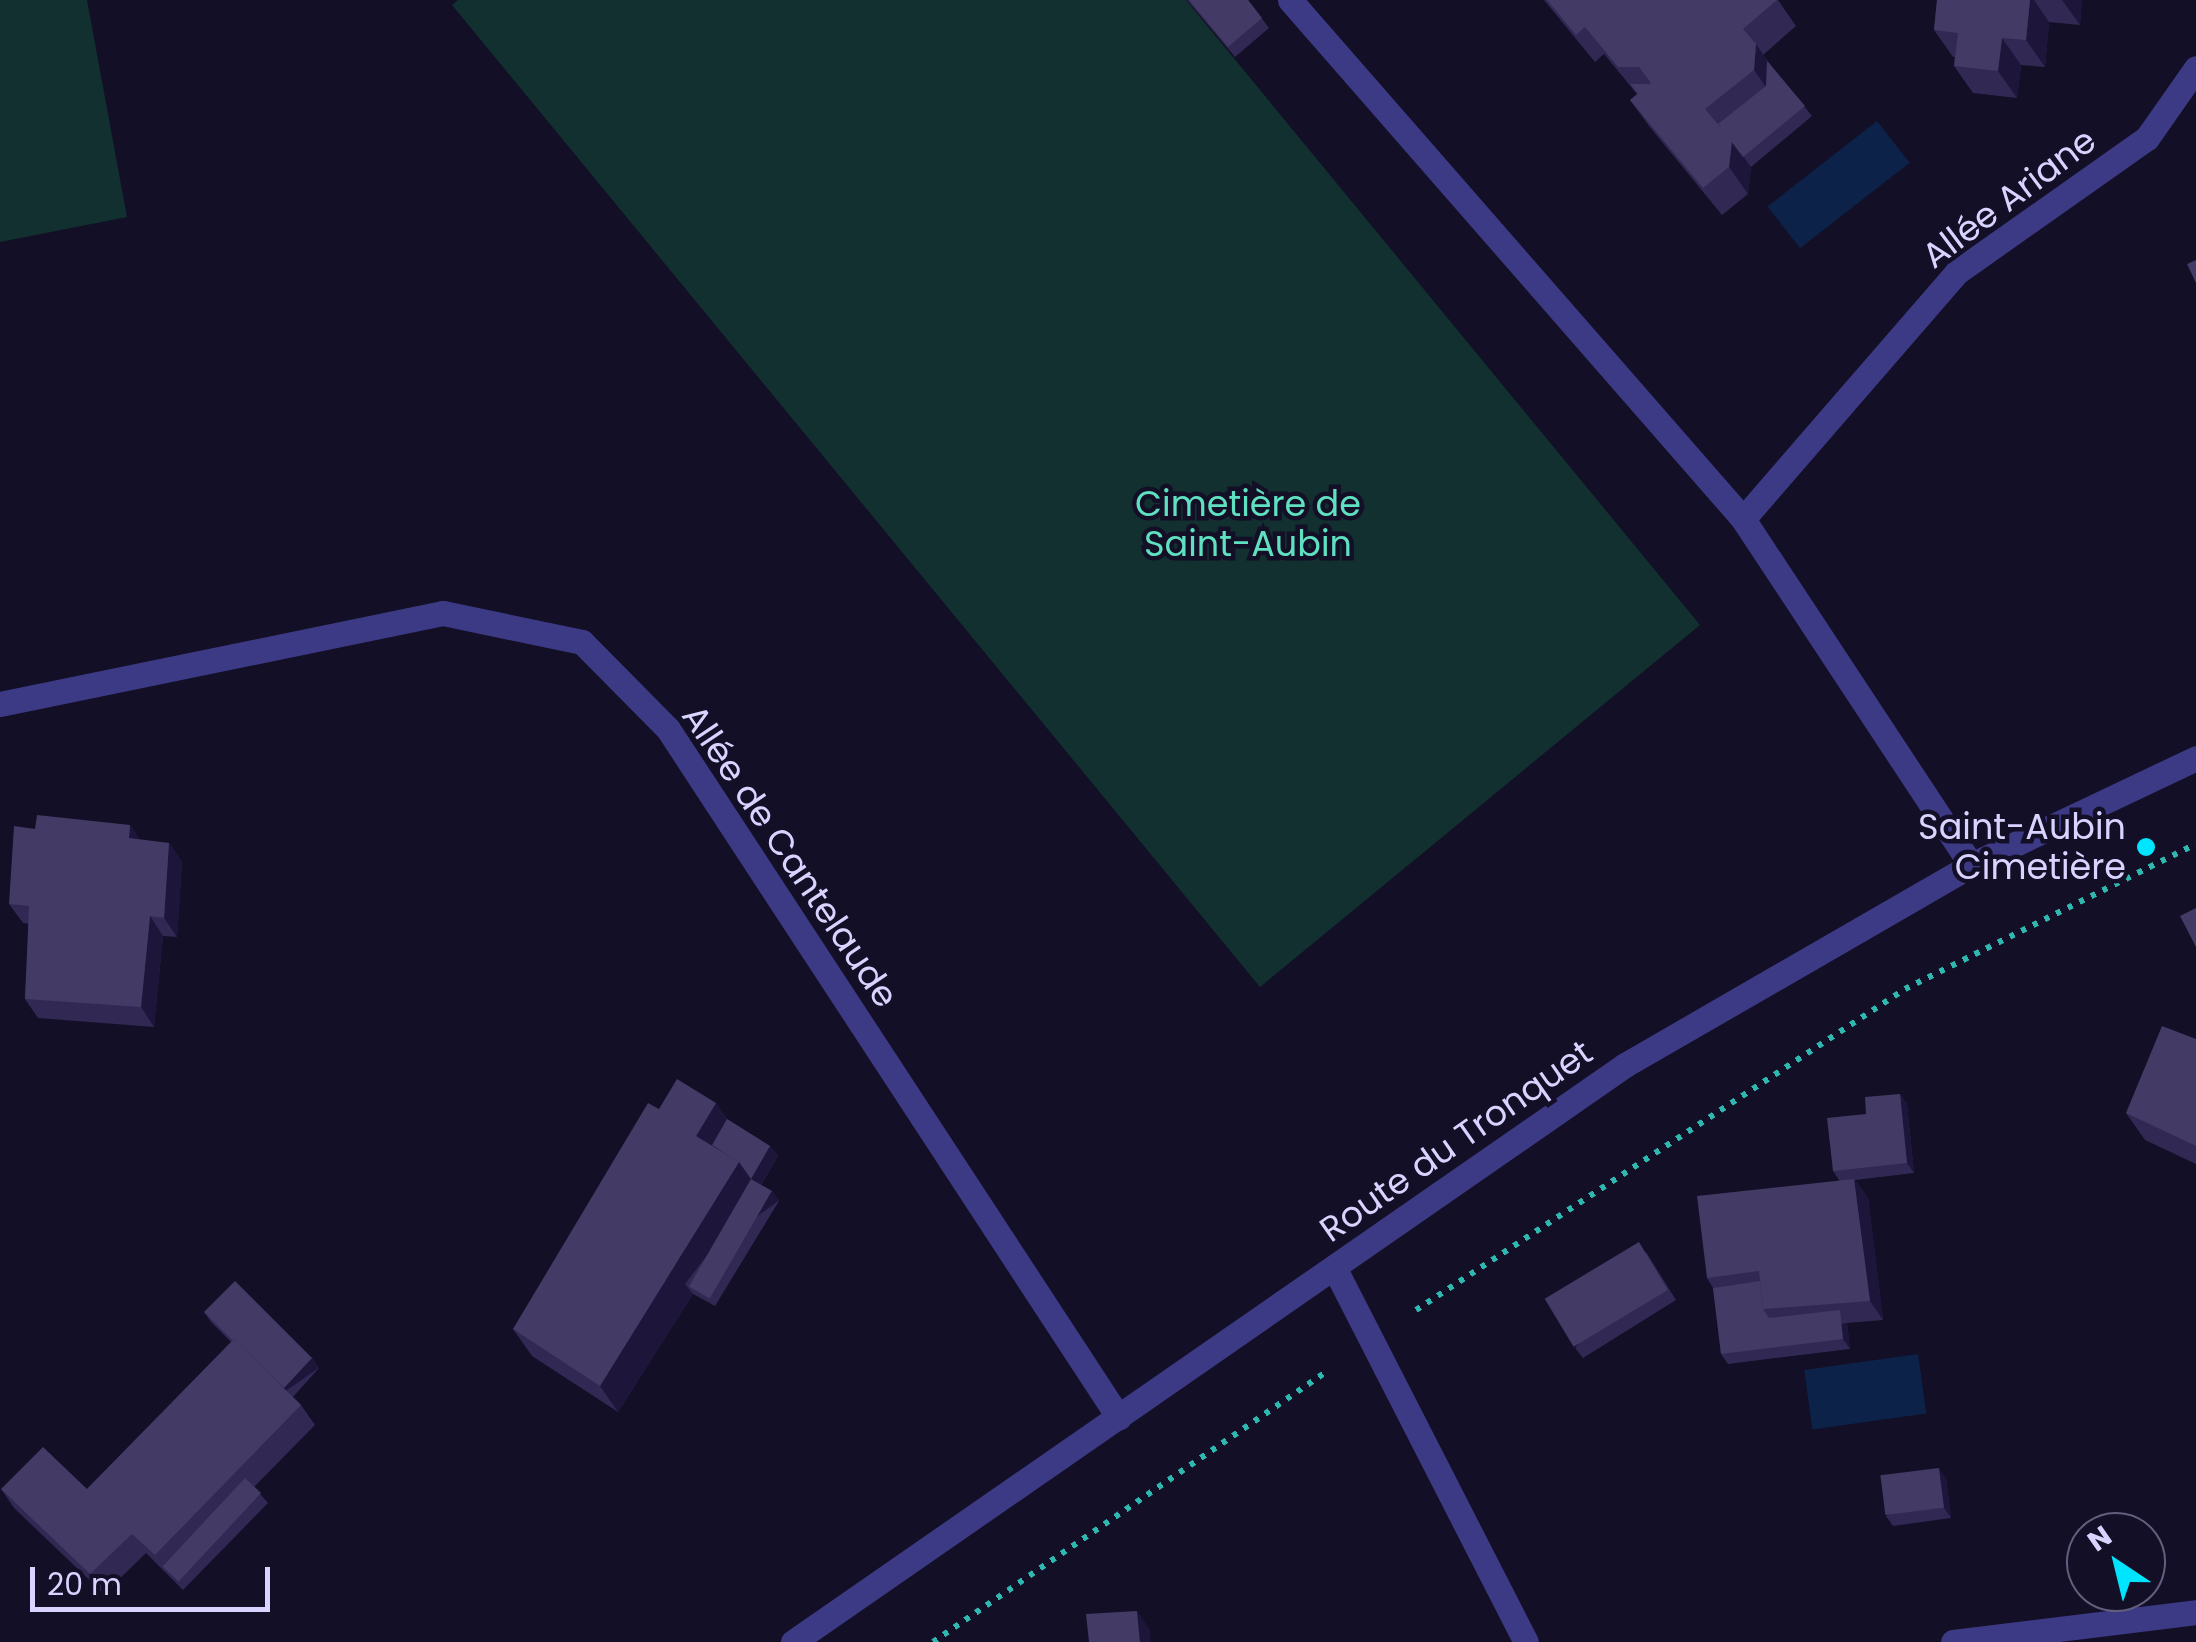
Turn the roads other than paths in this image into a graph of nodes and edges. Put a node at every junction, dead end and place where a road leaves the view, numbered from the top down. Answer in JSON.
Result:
{"nodes":[{"id":1,"x":1290,"y":0,"type":"edge"},
{"id":2,"x":2196,"y":68,"type":"edge"},
{"id":3,"x":1743,"y":519,"type":"junction"},
{"id":4,"x":0,"y":704,"type":"edge"},
{"id":5,"x":2196,"y":758,"type":"edge"},
{"id":6,"x":1971,"y":865,"type":"junction"},
{"id":7,"x":1335,"y":1268,"type":"junction"},
{"id":8,"x":1119,"y":1418,"type":"junction"},
{"id":9,"x":2196,"y":1612,"type":"edge"},
{"id":10,"x":793,"y":1642,"type":"edge"},
{"id":11,"x":1526,"y":1642,"type":"edge"},
{"id":12,"x":1953,"y":1642,"type":"edge"}],
"edges":[{"from":1,"to":3,"type":"street"},
{"from":2,"to":3,"type":"street","name":"Allée Ariane"},
{"from":3,"to":6,"type":"street"},
{"from":4,"to":8,"type":"street","name":"Allée de Cantelaude"},
{"from":5,"to":6,"type":"street","name":"Route du Tronquet"},
{"from":6,"to":7,"type":"street","name":"Route du Tronquet"},
{"from":7,"to":8,"type":"street","name":"Route du Tronquet"},
{"from":7,"to":11,"type":"street"},
{"from":8,"to":10,"type":"street","name":"Route du Tronquet"},
{"from":9,"to":12,"type":"street"}]}
